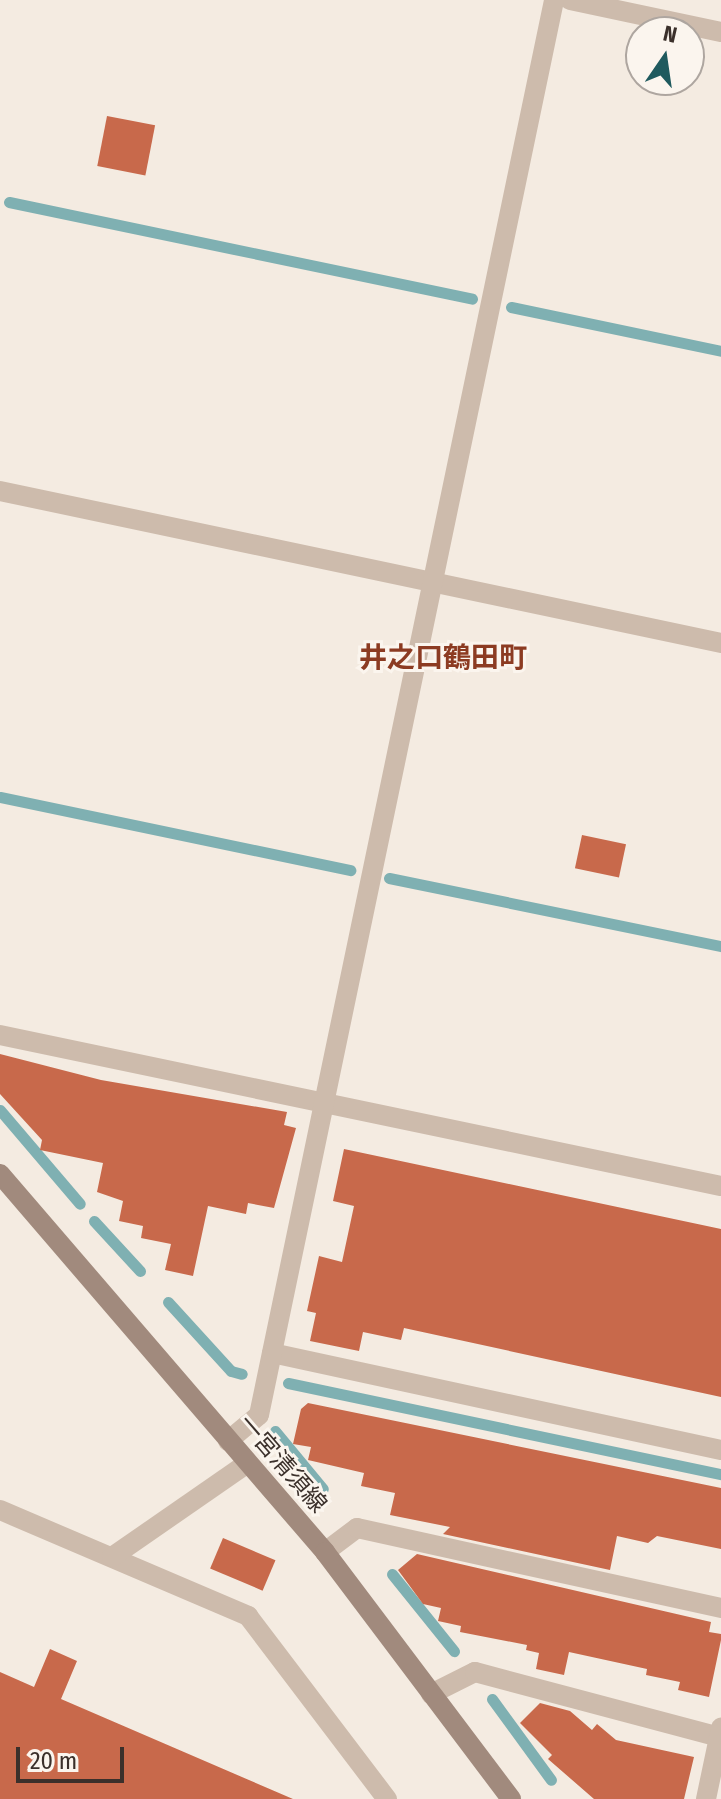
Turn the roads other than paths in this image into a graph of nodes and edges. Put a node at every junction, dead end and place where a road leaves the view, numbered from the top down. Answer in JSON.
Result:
{"nodes":[{"id":1,"x":554,"y":0,"type":"edge"},
{"id":2,"x":570,"y":0,"type":"edge"},
{"id":3,"x":721,"y":32,"type":"edge"},
{"id":4,"x":0,"y":491,"type":"edge"},
{"id":5,"x":432,"y":582,"type":"junction"},
{"id":6,"x":721,"y":643,"type":"edge"},
{"id":7,"x":0,"y":1035,"type":"edge"},
{"id":8,"x":324,"y":1103,"type":"junction"},
{"id":9,"x":0,"y":1174,"type":"edge"},
{"id":10,"x":721,"y":1186,"type":"edge"},
{"id":11,"x":272,"y":1353,"type":"junction"},
{"id":12,"x":228,"y":1441,"type":"junction"},
{"id":13,"x":721,"y":1450,"type":"edge"},
{"id":14,"x":248,"y":1463,"type":"junction"},
{"id":15,"x":0,"y":1510,"type":"edge"},
{"id":16,"x":325,"y":1552,"type":"junction"},
{"id":17,"x":112,"y":1557,"type":"junction"},
{"id":18,"x":721,"y":1608,"type":"edge"},
{"id":19,"x":431,"y":1694,"type":"junction"},
{"id":20,"x":720,"y":1733,"type":"edge"},
{"id":21,"x":387,"y":1799,"type":"edge"},
{"id":22,"x":511,"y":1799,"type":"edge"},
{"id":23,"x":706,"y":1799,"type":"edge"}],
"edges":[{"from":1,"to":5,"type":"street"},
{"from":2,"to":3,"type":"street"},
{"from":4,"to":5,"type":"street"},
{"from":5,"to":6,"type":"street"},
{"from":5,"to":8,"type":"street"},
{"from":7,"to":8,"type":"street"},
{"from":8,"to":10,"type":"street"},
{"from":8,"to":11,"type":"street"},
{"from":9,"to":12,"type":"main road","name":"一宮清須線"},
{"from":11,"to":12,"type":"street"},
{"from":11,"to":13,"type":"street"},
{"from":12,"to":14,"type":"main road","name":"一宮清須線"},
{"from":14,"to":16,"type":"main road","name":"一宮清須線"},
{"from":14,"to":17,"type":"street"},
{"from":15,"to":17,"type":"street"},
{"from":16,"to":18,"type":"street"},
{"from":16,"to":19,"type":"main road","name":"一宮清須線"},
{"from":17,"to":21,"type":"street"},
{"from":19,"to":20,"type":"street"},
{"from":19,"to":22,"type":"main road","name":"一宮清須線"},
{"from":20,"to":23,"type":"street"}]}
